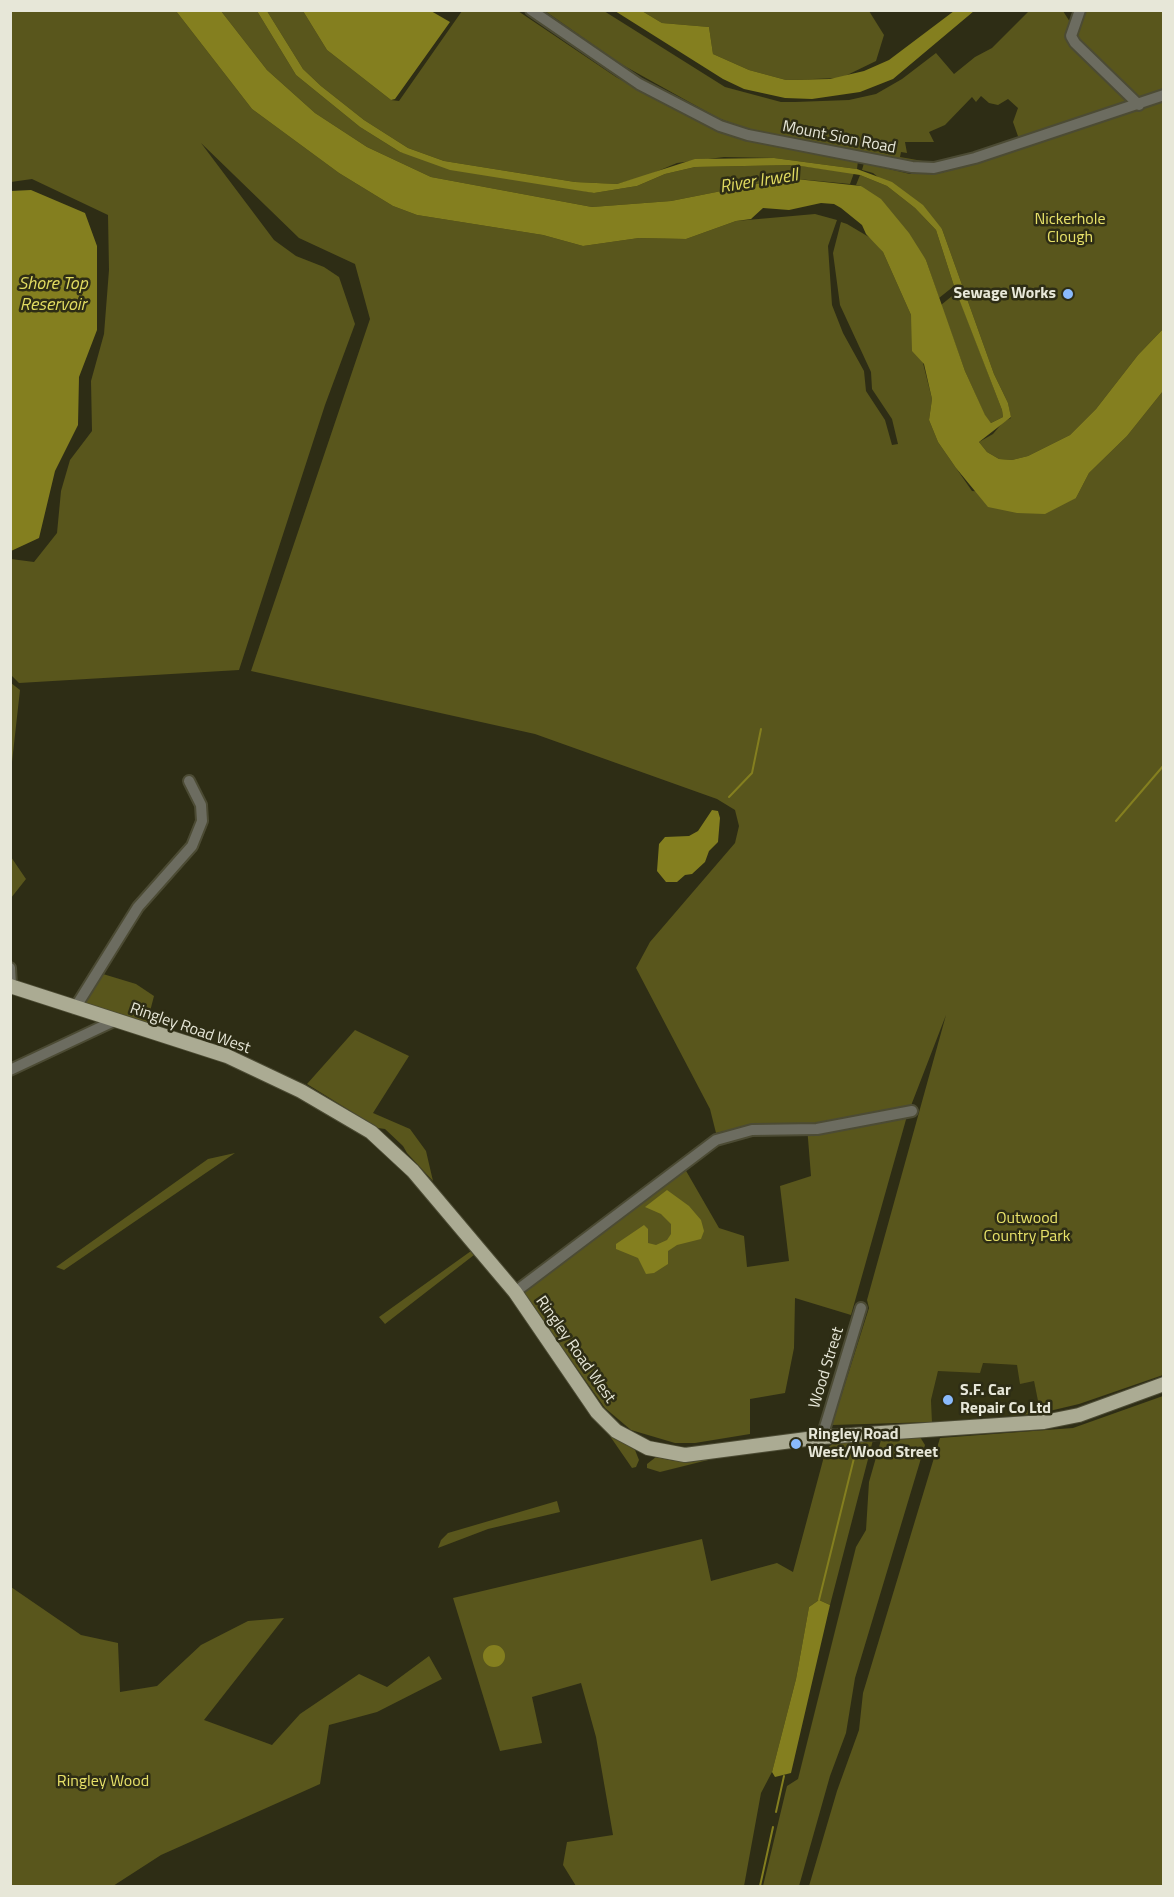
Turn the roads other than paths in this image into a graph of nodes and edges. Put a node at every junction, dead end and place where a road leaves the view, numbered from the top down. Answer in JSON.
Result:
{"nodes":[{"id":1,"x":531,"y":10,"type":"edge"},
{"id":2,"x":1080,"y":10,"type":"edge"},
{"id":3,"x":1164,"y":95,"type":"edge"},
{"id":4,"x":1139,"y":105,"type":"junction"},
{"id":5,"x":189,"y":782,"type":"dead end"},
{"id":6,"x":10,"y":968,"type":"edge"},
{"id":7,"x":11,"y":986,"type":"edge"},
{"id":8,"x":75,"y":1008,"type":"junction"},
{"id":9,"x":114,"y":1021,"type":"junction"},
{"id":10,"x":10,"y":1070,"type":"edge"},
{"id":11,"x":912,"y":1111,"type":"dead end"},
{"id":12,"x":515,"y":1292,"type":"junction"},
{"id":13,"x":861,"y":1308,"type":"dead end"},
{"id":14,"x":1164,"y":1384,"type":"edge"},
{"id":15,"x":822,"y":1437,"type":"junction"}],
"edges":[{"from":1,"to":4,"type":"street","name":"Mount Sion Road"},
{"from":2,"to":4,"type":"street"},
{"from":3,"to":4,"type":"street","name":"Mount Sion Road"},
{"from":5,"to":8,"type":"street"},
{"from":6,"to":7,"type":"street"},
{"from":7,"to":8,"type":"main road","name":"Ringley Road West"},
{"from":8,"to":9,"type":"main road","name":"Ringley Road West"},
{"from":9,"to":10,"type":"street"},
{"from":9,"to":12,"type":"main road","name":"Ringley Road West"},
{"from":11,"to":12,"type":"street"},
{"from":12,"to":15,"type":"main road","name":"Ringley Road West"},
{"from":13,"to":15,"type":"street","name":"Wood Street"},
{"from":14,"to":15,"type":"main road","name":"Ringley Road West"}]}
